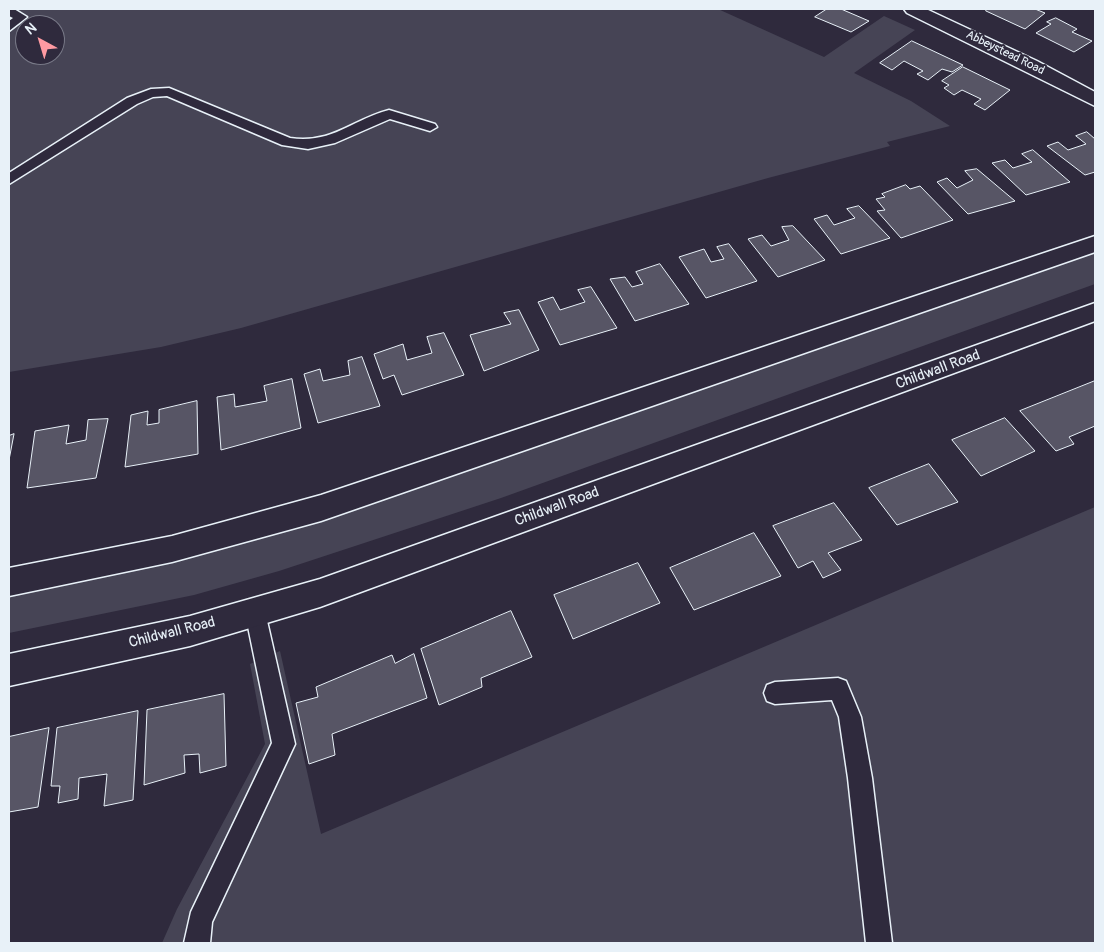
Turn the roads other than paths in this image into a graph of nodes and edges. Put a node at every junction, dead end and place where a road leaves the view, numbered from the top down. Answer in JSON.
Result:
{"nodes":[{"id":1,"x":913,"y":9,"type":"edge"},
{"id":2,"x":9,"y":11,"type":"edge"},
{"id":3,"x":9,"y":27,"type":"edge"},
{"id":4,"x":1095,"y":100,"type":"edge"},
{"id":5,"x":430,"y":127,"type":"dead end"},
{"id":6,"x":9,"y":180,"type":"edge"},
{"id":7,"x":1095,"y":244,"type":"edge"},
{"id":8,"x":1095,"y":312,"type":"edge"},
{"id":9,"x":9,"y":582,"type":"edge"},
{"id":10,"x":255,"y":612,"type":"junction"},
{"id":11,"x":9,"y":670,"type":"edge"},
{"id":12,"x":775,"y":693,"type":"dead end"},
{"id":13,"x":197,"y":943,"type":"edge"},
{"id":14,"x":880,"y":943,"type":"edge"}],
"edges":[{"from":1,"to":4,"type":"main road","name":"Abbeystead Road"},
{"from":2,"to":3,"type":"lane"},
{"from":5,"to":6,"type":"lane"},
{"from":7,"to":9,"type":"main road"},
{"from":8,"to":10,"type":"main road","name":"Childwall Road"},
{"from":10,"to":11,"type":"main road","name":"Childwall Road"},
{"from":10,"to":13,"type":"lane"},
{"from":12,"to":14,"type":"lane"}]}
